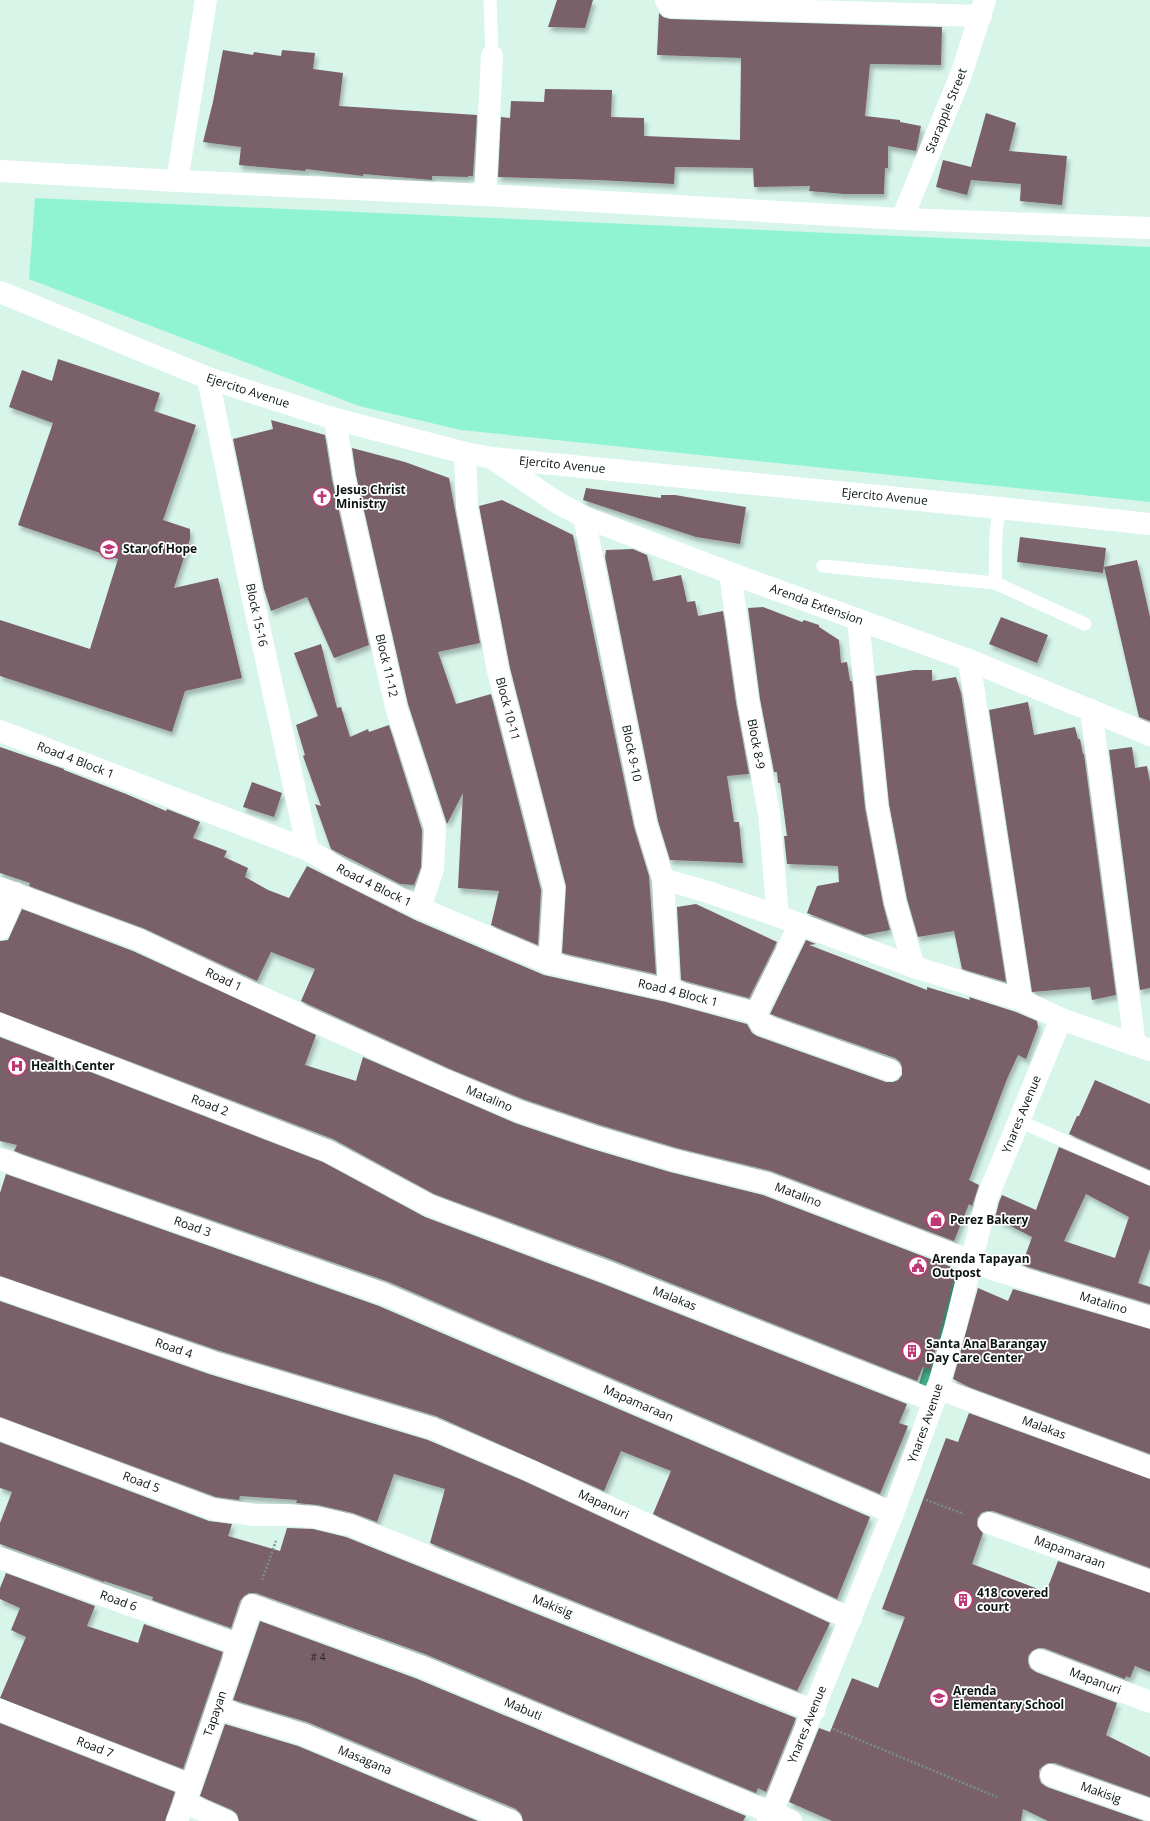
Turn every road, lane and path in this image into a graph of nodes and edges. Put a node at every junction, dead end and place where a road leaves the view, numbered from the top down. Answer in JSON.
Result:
{"nodes":[{"id":1,"x":206,"y":0,"type":"edge"},
{"id":2,"x":490,"y":0,"type":"edge"},
{"id":3,"x":666,"y":0,"type":"edge"},
{"id":4,"x":983,"y":8,"type":"edge"},
{"id":5,"x":492,"y":56,"type":"joint"},
{"id":6,"x":0,"y":171,"type":"edge"},
{"id":7,"x":177,"y":181,"type":"junction"},
{"id":8,"x":485,"y":195,"type":"junction"},
{"id":9,"x":902,"y":219,"type":"junction"},
{"id":10,"x":1150,"y":228,"type":"edge"},
{"id":11,"x":0,"y":292,"type":"edge"},
{"id":12,"x":208,"y":378,"type":"junction"},
{"id":13,"x":335,"y":419,"type":"junction"},
{"id":14,"x":465,"y":453,"type":"junction"},
{"id":15,"x":492,"y":458,"type":"junction"},
{"id":16,"x":999,"y":508,"type":"junction"},
{"id":17,"x":584,"y":517,"type":"junction"},
{"id":18,"x":1150,"y":524,"type":"edge"},
{"id":19,"x":824,"y":566,"type":"dead end"},
{"id":20,"x":730,"y":573,"type":"junction"},
{"id":21,"x":995,"y":583,"type":"junction"},
{"id":22,"x":858,"y":620,"type":"junction"},
{"id":23,"x":1085,"y":624,"type":"dead end"},
{"id":24,"x":969,"y":660,"type":"junction"},
{"id":25,"x":1091,"y":710,"type":"junction"},
{"id":26,"x":0,"y":731,"type":"edge"},
{"id":27,"x":1150,"y":735,"type":"edge"},
{"id":28,"x":308,"y":850,"type":"junction"},
{"id":29,"x":662,"y":880,"type":"junction"},
{"id":30,"x":7,"y":890,"type":"edge"},
{"id":31,"x":420,"y":908,"type":"junction"},
{"id":32,"x":778,"y":916,"type":"junction"},
{"id":33,"x":800,"y":924,"type":"junction"},
{"id":34,"x":0,"y":929,"type":"edge"},
{"id":35,"x":548,"y":963,"type":"junction"},
{"id":36,"x":914,"y":967,"type":"junction"},
{"id":37,"x":669,"y":990,"type":"junction"},
{"id":38,"x":1021,"y":1000,"type":"junction"},
{"id":39,"x":756,"y":1013,"type":"junction"},
{"id":40,"x":1061,"y":1019,"type":"junction"},
{"id":41,"x":0,"y":1024,"type":"edge"},
{"id":42,"x":1142,"y":1047,"type":"edge"},
{"id":43,"x":890,"y":1070,"type":"dead end"},
{"id":44,"x":445,"y":1080,"type":"joint"},
{"id":45,"x":1019,"y":1121,"type":"junction"},
{"id":46,"x":0,"y":1159,"type":"edge"},
{"id":47,"x":1149,"y":1178,"type":"dead end"},
{"id":48,"x":414,"y":1197,"type":"joint"},
{"id":49,"x":972,"y":1261,"type":"junction"},
{"id":50,"x":0,"y":1288,"type":"edge"},
{"id":51,"x":384,"y":1294,"type":"joint"},
{"id":52,"x":1150,"y":1316,"type":"edge"},
{"id":53,"x":936,"y":1395,"type":"junction"},
{"id":54,"x":349,"y":1404,"type":"joint"},
{"id":55,"x":0,"y":1429,"type":"edge"},
{"id":56,"x":1150,"y":1467,"type":"edge"},
{"id":57,"x":901,"y":1491,"type":"junction"},
{"id":58,"x":893,"y":1513,"type":"junction"},
{"id":59,"x":287,"y":1515,"type":"junction"},
{"id":60,"x":989,"y":1523,"type":"joint"},
{"id":61,"x":0,"y":1558,"type":"edge"},
{"id":62,"x":1150,"y":1581,"type":"edge"},
{"id":63,"x":252,"y":1605,"type":"junction"},
{"id":64,"x":851,"y":1619,"type":"junction"},
{"id":65,"x":238,"y":1644,"type":"junction"},
{"id":66,"x":1040,"y":1660,"type":"dead end"},
{"id":67,"x":1150,"y":1702,"type":"edge"},
{"id":68,"x":217,"y":1708,"type":"junction"},
{"id":69,"x":0,"y":1710,"type":"edge"},
{"id":70,"x":812,"y":1716,"type":"junction"},
{"id":71,"x":1052,"y":1774,"type":"dead end"},
{"id":72,"x":997,"y":1797,"type":"dead end"},
{"id":73,"x":184,"y":1803,"type":"edge"},
{"id":74,"x":1150,"y":1810,"type":"edge"},
{"id":75,"x":777,"y":1818,"type":"edge"},
{"id":76,"x":227,"y":1821,"type":"edge"},
{"id":77,"x":511,"y":1821,"type":"edge"}],
"edges":[{"from":1,"to":7,"type":"street"},
{"from":2,"to":5,"type":"lane"},
{"from":3,"to":4,"type":"street"},
{"from":4,"to":9,"type":"street","name":"Starapple Street"},
{"from":5,"to":8,"type":"street"},
{"from":6,"to":7,"type":"street"},
{"from":7,"to":8,"type":"street"},
{"from":8,"to":9,"type":"street"},
{"from":9,"to":10,"type":"street"},
{"from":11,"to":12,"type":"street","name":"Ejercito Avenue"},
{"from":12,"to":13,"type":"street","name":"Ejercito Avenue"},
{"from":12,"to":28,"type":"street","name":"Block 15-16"},
{"from":13,"to":14,"type":"street","name":"Ejercito Avenue"},
{"from":13,"to":31,"type":"street","name":"Block 11-12"},
{"from":14,"to":15,"type":"street","name":"Ejercito Avenue"},
{"from":14,"to":35,"type":"street","name":"Block 10-11"},
{"from":15,"to":16,"type":"street","name":"Ejercito Avenue"},
{"from":15,"to":17,"type":"street","name":"Arenda Extension"},
{"from":16,"to":18,"type":"street","name":"Ejercito Avenue"},
{"from":16,"to":21,"type":"lane"},
{"from":17,"to":20,"type":"street","name":"Arenda Extension"},
{"from":17,"to":29,"type":"street","name":"Block 9-10"},
{"from":19,"to":21,"type":"lane"},
{"from":20,"to":22,"type":"street","name":"Arenda Extension"},
{"from":20,"to":32,"type":"street","name":"Block 8-9"},
{"from":21,"to":23,"type":"lane"},
{"from":22,"to":24,"type":"street","name":"Arenda Extension"},
{"from":22,"to":36,"type":"street"},
{"from":24,"to":25,"type":"street","name":"Arenda Extension"},
{"from":24,"to":38,"type":"street"},
{"from":25,"to":27,"type":"street","name":"Arenda Extension"},
{"from":25,"to":42,"type":"street"},
{"from":26,"to":28,"type":"street","name":"Road 4 Block 1"},
{"from":28,"to":31,"type":"street","name":"Road 4 Block 1"},
{"from":29,"to":32,"type":"street"},
{"from":29,"to":37,"type":"street","name":"Block 9-10"},
{"from":30,"to":34,"type":"street"},
{"from":30,"to":44,"type":"street","name":"Road 1"},
{"from":31,"to":35,"type":"street","name":"Road 4 Block 1"},
{"from":32,"to":33,"type":"street"},
{"from":33,"to":36,"type":"street"},
{"from":33,"to":39,"type":"street"},
{"from":35,"to":37,"type":"street","name":"Road 4 Block 1"},
{"from":36,"to":38,"type":"street"},
{"from":37,"to":39,"type":"street","name":"Road 4 Block 1"},
{"from":38,"to":40,"type":"street"},
{"from":39,"to":43,"type":"street"},
{"from":40,"to":42,"type":"street"},
{"from":40,"to":45,"type":"street","name":"Ynares Avenue"},
{"from":41,"to":48,"type":"street","name":"Road 2"},
{"from":44,"to":49,"type":"street","name":"Matalino"},
{"from":45,"to":47,"type":"lane"},
{"from":45,"to":49,"type":"street","name":"Ynares Avenue"},
{"from":46,"to":51,"type":"street","name":"Road 3"},
{"from":48,"to":53,"type":"street","name":"Malakas"},
{"from":49,"to":52,"type":"street","name":"Matalino"},
{"from":49,"to":53,"type":"street","name":"Ynares Avenue"},
{"from":50,"to":54,"type":"street","name":"Road 4"},
{"from":51,"to":58,"type":"street","name":"Mapamaraan"},
{"from":53,"to":56,"type":"street","name":"Malakas"},
{"from":53,"to":57,"type":"street","name":"Ynares Avenue"},
{"from":54,"to":64,"type":"street","name":"Mapanuri"},
{"from":55,"to":59,"type":"street","name":"Road 5"},
{"from":57,"to":58,"type":"street","name":"Ynares Avenue"},
{"from":57,"to":60,"type":"path"},
{"from":58,"to":64,"type":"street","name":"Ynares Avenue"},
{"from":59,"to":63,"type":"path"},
{"from":59,"to":70,"type":"street","name":"Makisig"},
{"from":60,"to":62,"type":"street","name":"Mapamaraan"},
{"from":61,"to":65,"type":"street","name":"Road 6"},
{"from":63,"to":65,"type":"street","name":"Tapayan"},
{"from":63,"to":75,"type":"street","name":"Mabuti"},
{"from":64,"to":70,"type":"street","name":"Ynares Avenue"},
{"from":65,"to":68,"type":"street","name":"Tapayan"},
{"from":66,"to":67,"type":"street","name":"Mapanuri"},
{"from":68,"to":73,"type":"street","name":"Tapayan"},
{"from":68,"to":77,"type":"street","name":"Masagana"},
{"from":69,"to":73,"type":"street","name":"Road 7"},
{"from":70,"to":72,"type":"path"},
{"from":70,"to":75,"type":"street","name":"Ynares Avenue"},
{"from":71,"to":74,"type":"street","name":"Makisig"},
{"from":73,"to":76,"type":"street","name":"Road 7"}]}
